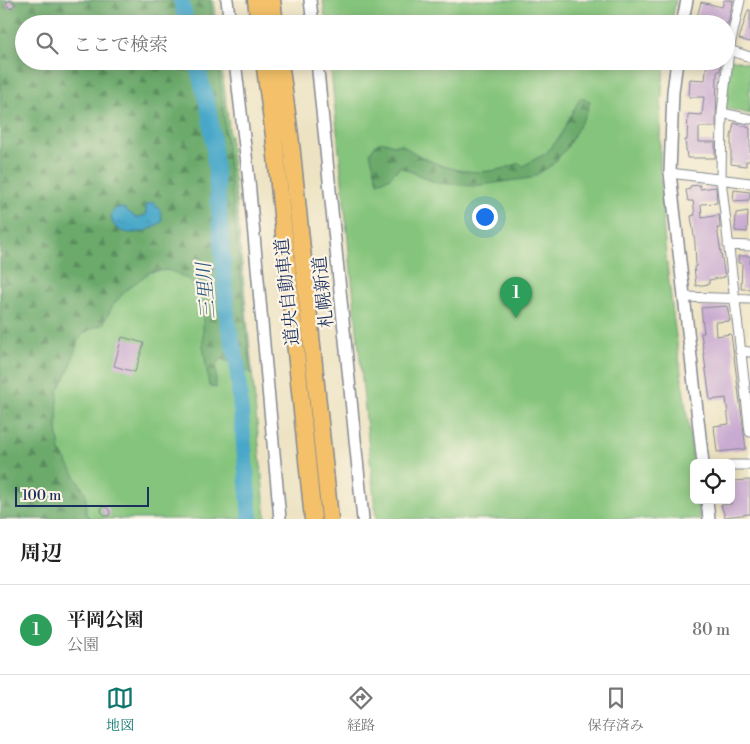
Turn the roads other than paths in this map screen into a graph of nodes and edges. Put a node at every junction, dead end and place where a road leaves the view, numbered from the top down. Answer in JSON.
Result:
{"nodes":[{"id":1,"x":227,"y":0,"type":"edge"},
{"id":2,"x":256,"y":0,"type":"edge"},
{"id":3,"x":272,"y":0,"type":"edge"},
{"id":4,"x":310,"y":0,"type":"edge"},
{"id":5,"x":687,"y":0,"type":"edge"},
{"id":6,"x":740,"y":0,"type":"edge"},
{"id":7,"x":229,"y":15,"type":"edge"},
{"id":8,"x":258,"y":15,"type":"edge"},
{"id":9,"x":274,"y":15,"type":"edge"},
{"id":10,"x":311,"y":15,"type":"edge"},
{"id":11,"x":684,"y":15,"type":"edge"},
{"id":12,"x":735,"y":20,"type":"edge"},
{"id":13,"x":735,"y":51,"type":"edge"},
{"id":14,"x":750,"y":56,"type":"edge"},
{"id":15,"x":235,"y":70,"type":"edge"},
{"id":16,"x":265,"y":70,"type":"edge"},
{"id":17,"x":281,"y":70,"type":"edge"},
{"id":18,"x":318,"y":70,"type":"edge"},
{"id":19,"x":676,"y":70,"type":"edge"},
{"id":20,"x":726,"y":70,"type":"edge"},
{"id":21,"x":722,"y":113,"type":"junction"},
{"id":22,"x":750,"y":119,"type":"edge"},
{"id":23,"x":670,"y":173,"type":"junction"},
{"id":24,"x":722,"y":179,"type":"junction"},
{"id":25,"x":750,"y":183,"type":"edge"},
{"id":26,"x":728,"y":245,"type":"junction"},
{"id":27,"x":750,"y":246,"type":"edge"},
{"id":28,"x":683,"y":297,"type":"junction"},
{"id":29,"x":734,"y":299,"type":"junction"},
{"id":30,"x":750,"y":299,"type":"edge"},
{"id":31,"x":740,"y":351,"type":"junction"},
{"id":32,"x":750,"y":352,"type":"edge"},
{"id":33,"x":748,"y":406,"type":"edge"},
{"id":34,"x":750,"y":432,"type":"edge"},
{"id":35,"x":703,"y":459,"type":"edge"},
{"id":36,"x":735,"y":465,"type":"edge"},
{"id":37,"x":750,"y":465,"type":"edge"},
{"id":38,"x":707,"y":504,"type":"edge"},
{"id":39,"x":280,"y":519,"type":"edge"},
{"id":40,"x":313,"y":519,"type":"edge"},
{"id":41,"x":330,"y":519,"type":"edge"},
{"id":42,"x":363,"y":519,"type":"edge"},
{"id":43,"x":709,"y":519,"type":"edge"}],
"edges":[{"from":1,"to":7,"type":"street"},
{"from":2,"to":8,"type":"highway"},
{"from":3,"to":9,"type":"highway"},
{"from":4,"to":10,"type":"street"},
{"from":5,"to":11,"type":"street"},
{"from":6,"to":12,"type":"street"},
{"from":13,"to":14,"type":"street"},
{"from":15,"to":39,"type":"street"},
{"from":16,"to":40,"type":"highway","name":"道央自動車道"},
{"from":17,"to":41,"type":"highway","name":"道央自動車道"},
{"from":18,"to":42,"type":"street","name":"札幌新道"},
{"from":19,"to":23,"type":"street"},
{"from":20,"to":21,"type":"street"},
{"from":21,"to":22,"type":"street"},
{"from":21,"to":24,"type":"street"},
{"from":23,"to":24,"type":"street"},
{"from":23,"to":28,"type":"street"},
{"from":24,"to":25,"type":"street"},
{"from":24,"to":26,"type":"street"},
{"from":26,"to":27,"type":"street"},
{"from":26,"to":29,"type":"street"},
{"from":28,"to":29,"type":"street"},
{"from":28,"to":35,"type":"street"},
{"from":29,"to":30,"type":"street"},
{"from":29,"to":31,"type":"street"},
{"from":31,"to":32,"type":"street"},
{"from":31,"to":33,"type":"street"},
{"from":33,"to":34,"type":"street"},
{"from":36,"to":37,"type":"street"},
{"from":38,"to":43,"type":"street"}]}
